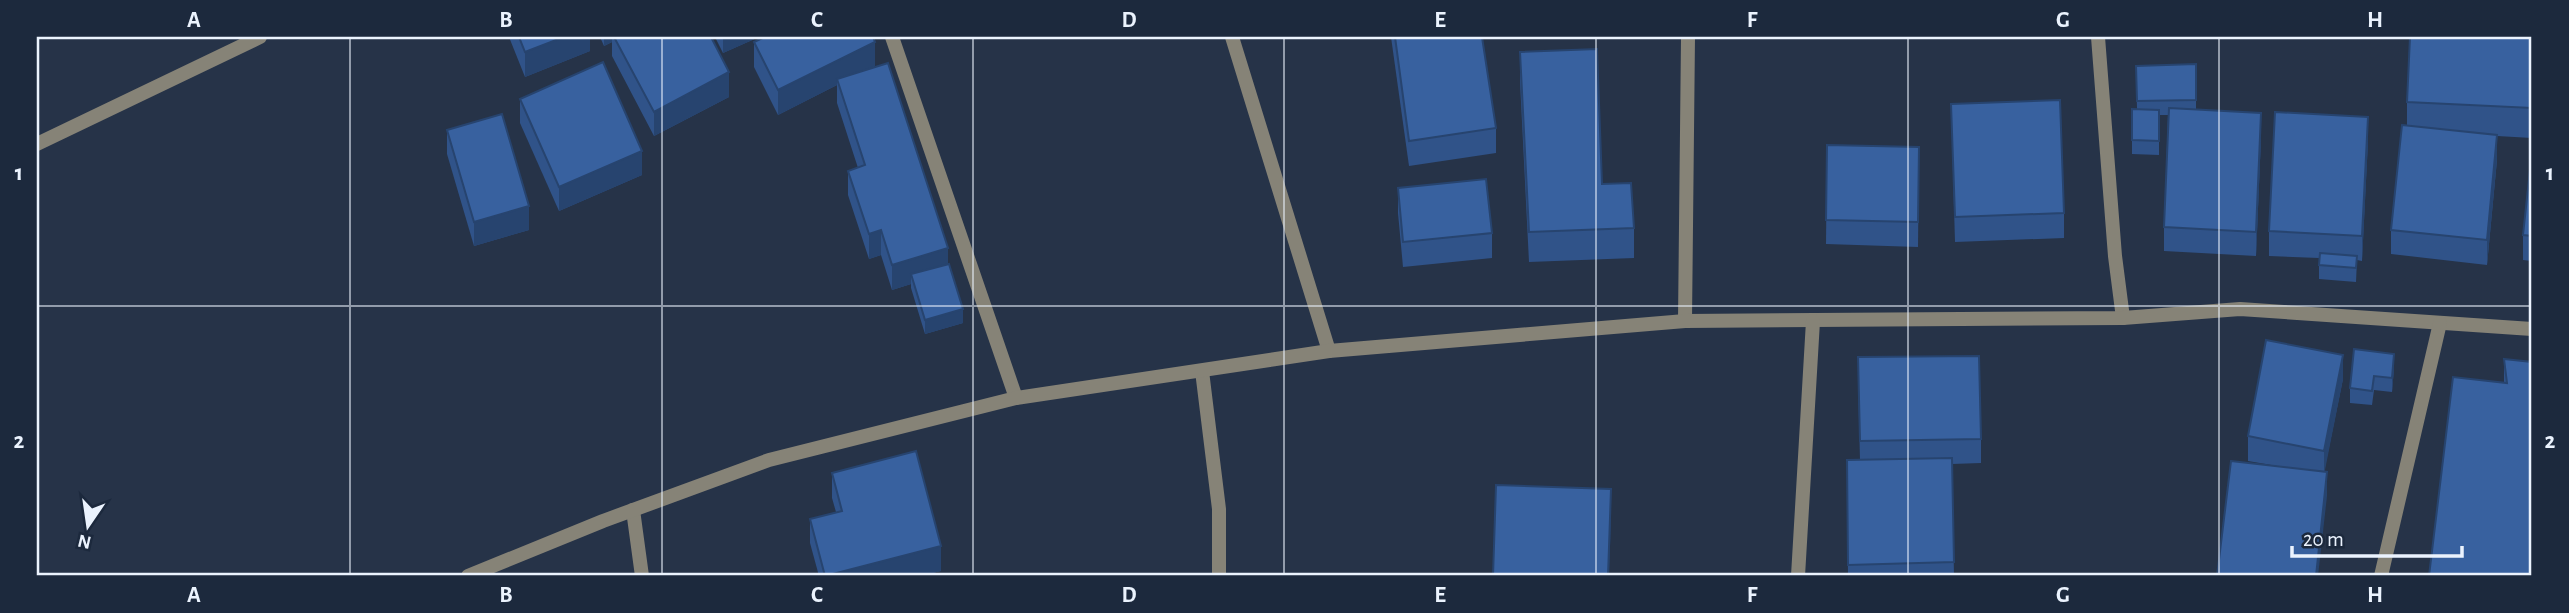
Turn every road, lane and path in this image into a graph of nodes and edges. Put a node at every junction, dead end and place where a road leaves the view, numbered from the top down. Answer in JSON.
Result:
{"nodes":[{"id":1,"x":260,"y":37,"type":"edge"},
{"id":2,"x":892,"y":37,"type":"edge"},
{"id":3,"x":1232,"y":37,"type":"edge"},
{"id":4,"x":1688,"y":37,"type":"edge"},
{"id":5,"x":2098,"y":37,"type":"edge"},
{"id":6,"x":37,"y":144,"type":"edge"},
{"id":7,"x":2123,"y":318,"type":"junction"},
{"id":8,"x":1685,"y":321,"type":"junction"},
{"id":9,"x":1813,"y":321,"type":"junction"},
{"id":10,"x":2440,"y":323,"type":"junction"},
{"id":11,"x":2532,"y":329,"type":"edge"},
{"id":12,"x":1329,"y":351,"type":"junction"},
{"id":13,"x":1202,"y":371,"type":"junction"},
{"id":14,"x":1016,"y":398,"type":"junction"},
{"id":15,"x":633,"y":510,"type":"junction"},
{"id":16,"x":468,"y":576,"type":"edge"},
{"id":17,"x":642,"y":576,"type":"edge"},
{"id":18,"x":1219,"y":576,"type":"edge"},
{"id":19,"x":1798,"y":576,"type":"edge"},
{"id":20,"x":2381,"y":576,"type":"edge"}],
"edges":[{"from":1,"to":6,"type":"street"},
{"from":2,"to":14,"type":"street"},
{"from":3,"to":12,"type":"street"},
{"from":4,"to":8,"type":"street"},
{"from":5,"to":7,"type":"street"},
{"from":7,"to":9,"type":"street"},
{"from":7,"to":10,"type":"street"},
{"from":8,"to":9,"type":"street"},
{"from":8,"to":12,"type":"street"},
{"from":9,"to":19,"type":"street"},
{"from":10,"to":11,"type":"street"},
{"from":10,"to":20,"type":"street"},
{"from":12,"to":13,"type":"street"},
{"from":13,"to":14,"type":"street"},
{"from":13,"to":18,"type":"street"},
{"from":14,"to":15,"type":"street"},
{"from":15,"to":16,"type":"street"},
{"from":15,"to":17,"type":"street"}]}
